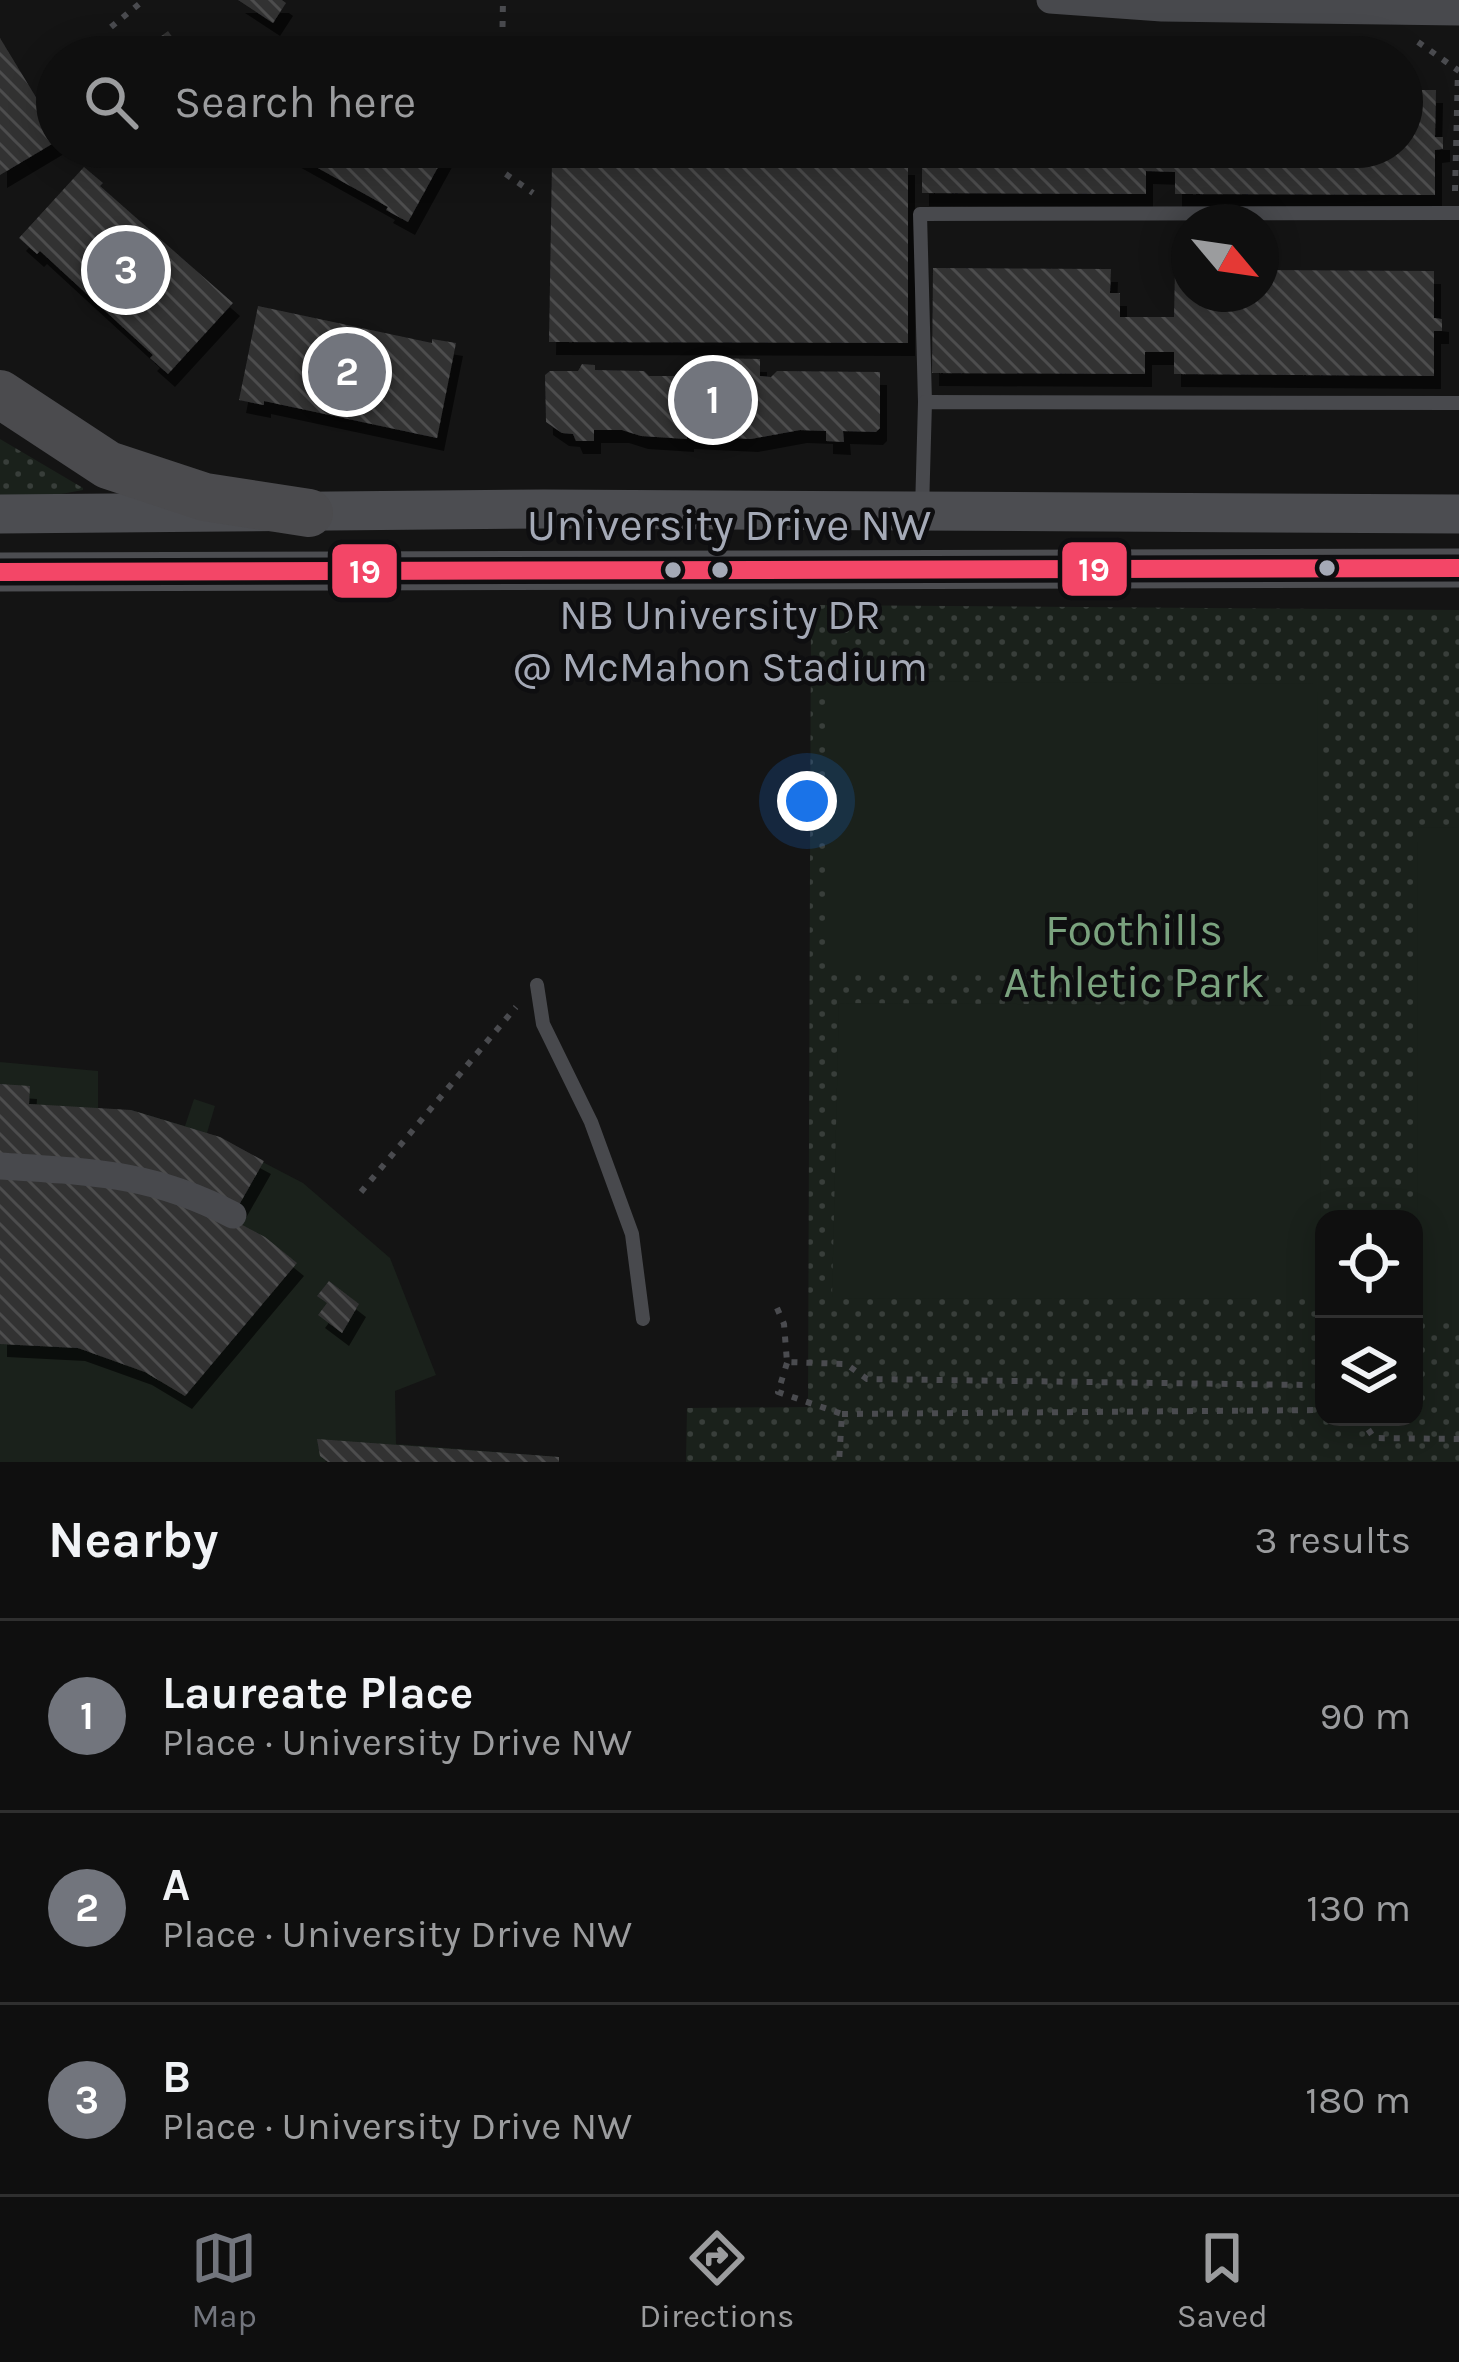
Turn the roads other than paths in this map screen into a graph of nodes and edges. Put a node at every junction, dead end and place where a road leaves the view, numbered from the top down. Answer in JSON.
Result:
{"nodes":[{"id":1,"x":1050,"y":0,"type":"edge"},
{"id":2,"x":1459,"y":12,"type":"edge"},
{"id":3,"x":1457,"y":213,"type":"edge"},
{"id":4,"x":0,"y":394,"type":"edge"},
{"id":5,"x":925,"y":402,"type":"junction"},
{"id":6,"x":1459,"y":403,"type":"edge"},
{"id":7,"x":922,"y":511,"type":"junction"},
{"id":8,"x":309,"y":513,"type":"junction"},
{"id":9,"x":0,"y":514,"type":"edge"},
{"id":10,"x":1459,"y":514,"type":"edge"},
{"id":11,"x":1459,"y":568,"type":"edge"},
{"id":12,"x":0,"y":572,"type":"edge"},
{"id":13,"x":537,"y":985,"type":"road end"},
{"id":14,"x":0,"y":1166,"type":"edge"},
{"id":15,"x":233,"y":1216,"type":"dead end"},
{"id":16,"x":643,"y":1319,"type":"dead end"}],
"edges":[{"from":1,"to":2,"type":"street"},
{"from":3,"to":5,"type":"lane"},
{"from":4,"to":8,"type":"highway"},
{"from":5,"to":6,"type":"lane"},
{"from":5,"to":7,"type":"lane"},
{"from":7,"to":8,"type":"street","name":"University Drive NW"},
{"from":7,"to":10,"type":"street","name":"University Drive NW"},
{"from":8,"to":9,"type":"street","name":"University Drive NW"},
{"from":11,"to":12,"type":"street","name":"University Drive NW"},
{"from":13,"to":16,"type":"lane"},
{"from":14,"to":15,"type":"street"}]}
